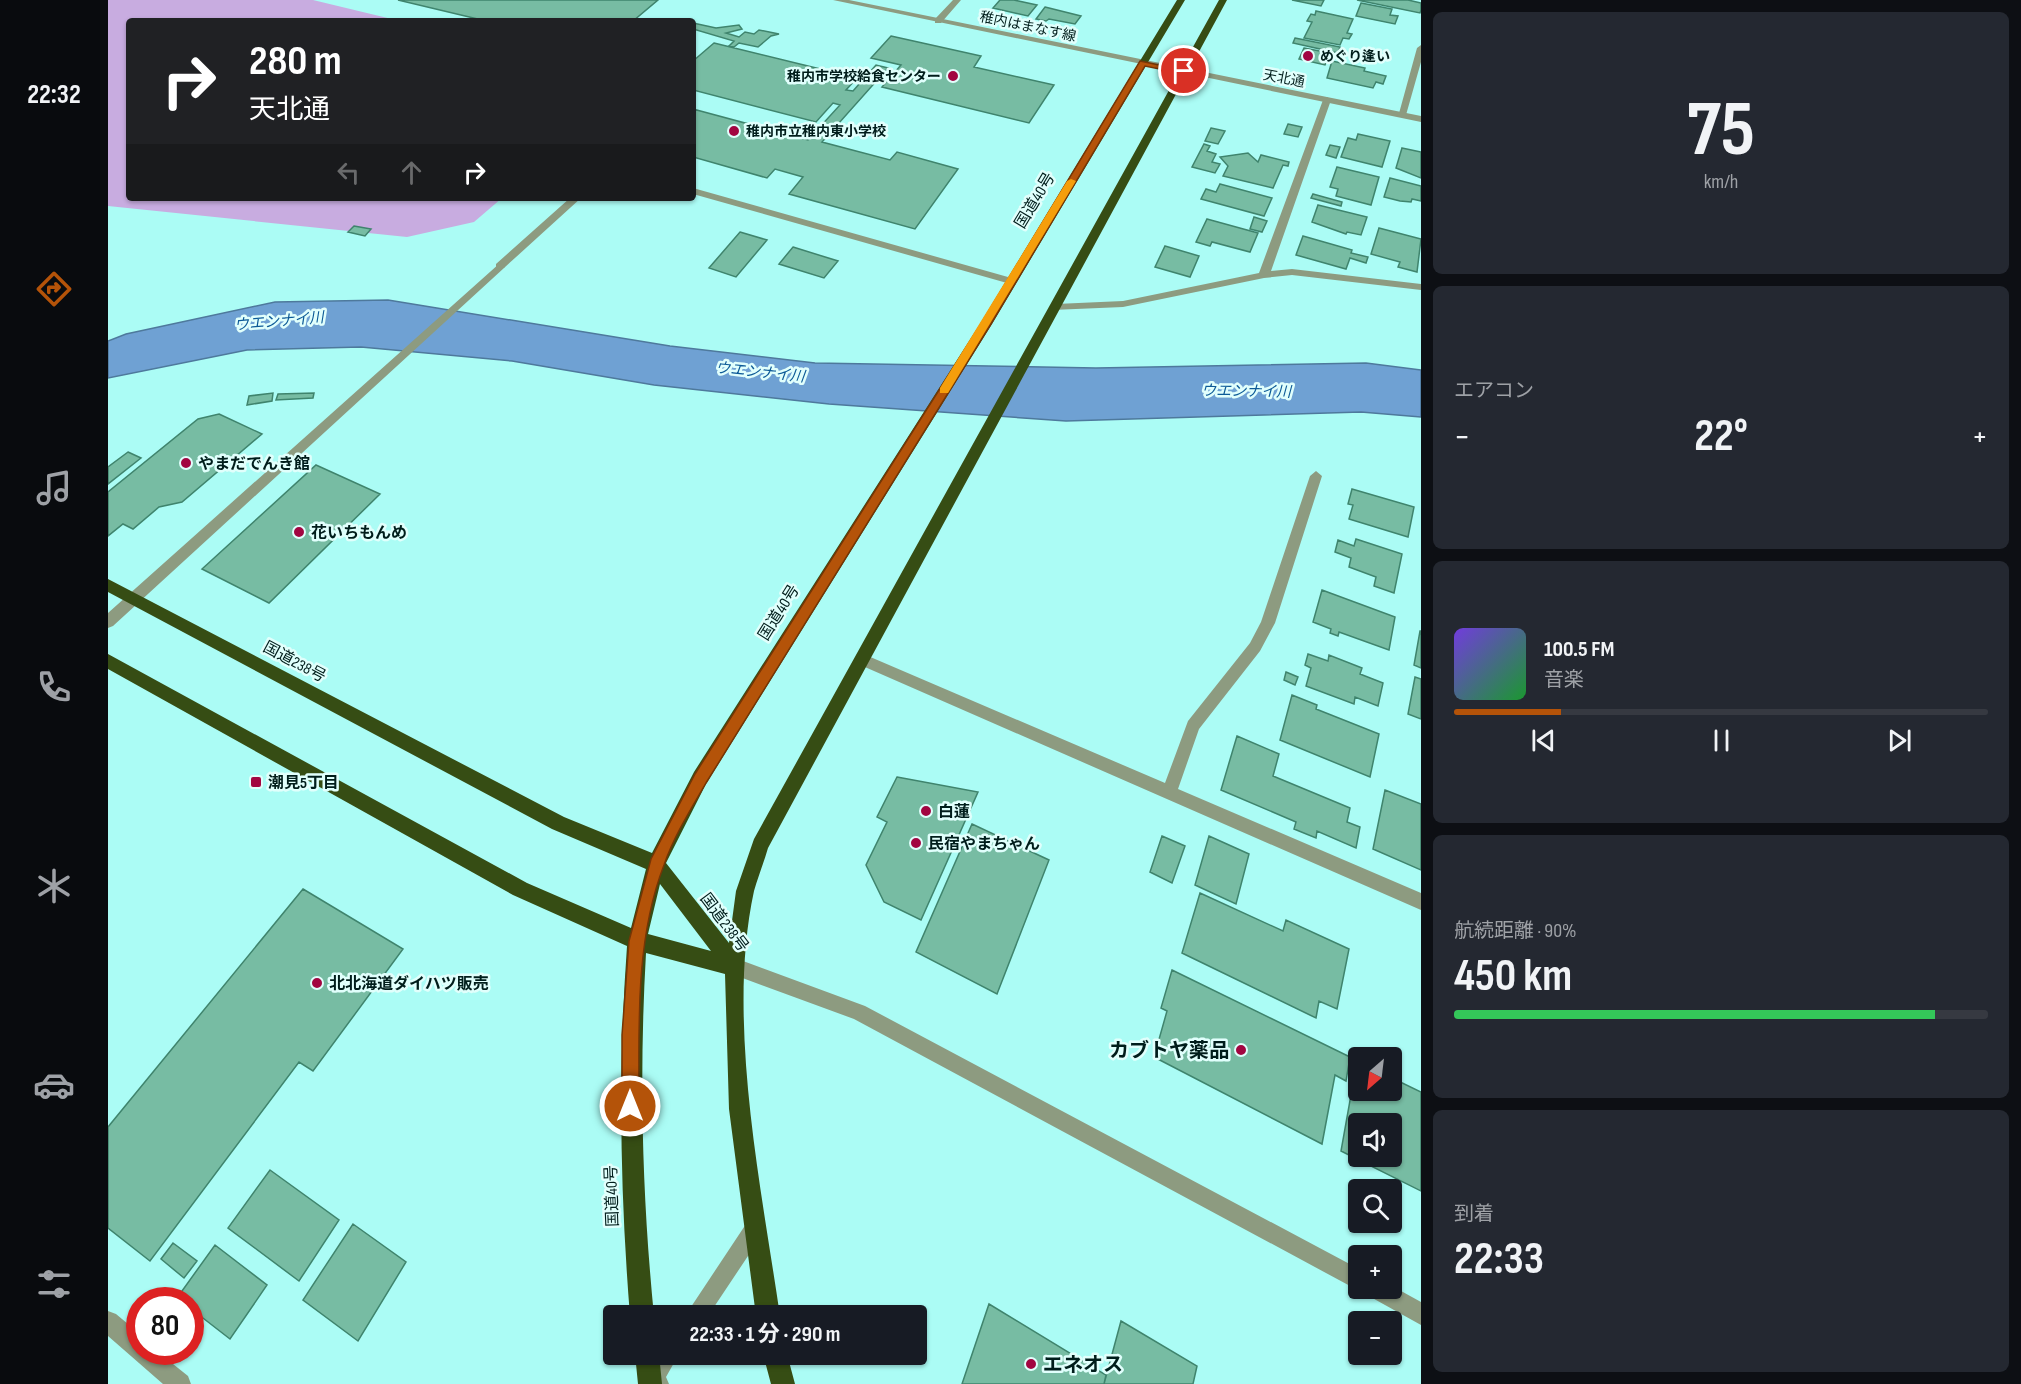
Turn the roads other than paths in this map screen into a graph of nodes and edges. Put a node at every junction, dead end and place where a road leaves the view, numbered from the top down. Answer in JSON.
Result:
{"nodes":[{"id":1,"x":837,"y":0,"type":"edge"},
{"id":2,"x":957,"y":0,"type":"edge"},
{"id":3,"x":1181,"y":0,"type":"edge"},
{"id":4,"x":1223,"y":0,"type":"edge"},
{"id":5,"x":938,"y":21,"type":"junction"},
{"id":6,"x":1421,"y":48,"type":"edge"},
{"id":7,"x":1143,"y":63,"type":"junction"},
{"id":8,"x":1184,"y":71,"type":"junction"},
{"id":9,"x":1327,"y":100,"type":"junction"},
{"id":10,"x":1401,"y":115,"type":"junction"},
{"id":11,"x":1421,"y":119,"type":"edge"},
{"id":12,"x":696,"y":192,"type":"edge"},
{"id":13,"x":573,"y":201,"type":"edge"},
{"id":14,"x":1264,"y":274,"type":"junction"},
{"id":15,"x":1011,"y":281,"type":"junction"},
{"id":16,"x":1421,"y":287,"type":"edge"},
{"id":17,"x":1056,"y":308,"type":"junction"},
{"id":18,"x":1316,"y":476,"type":"dead end"},
{"id":19,"x":108,"y":585,"type":"edge"},
{"id":20,"x":134,"y":598,"type":"junction"},
{"id":21,"x":108,"y":622,"type":"edge"},
{"id":22,"x":863,"y":660,"type":"junction"},
{"id":23,"x":108,"y":661,"type":"edge"},
{"id":24,"x":1169,"y":793,"type":"junction"},
{"id":25,"x":656,"y":864,"type":"junction"},
{"id":26,"x":1421,"y":902,"type":"edge"},
{"id":27,"x":637,"y":941,"type":"junction"},
{"id":28,"x":735,"y":967,"type":"junction"},
{"id":29,"x":755,"y":1228,"type":"junction"},
{"id":30,"x":1348,"y":1274,"type":"edge"},
{"id":31,"x":1394,"y":1299,"type":"edge"},
{"id":32,"x":641,"y":1305,"type":"edge"},
{"id":33,"x":702,"y":1305,"type":"edge"},
{"id":34,"x":766,"y":1305,"type":"edge"},
{"id":35,"x":1421,"y":1314,"type":"edge"},
{"id":36,"x":108,"y":1322,"type":"edge"},
{"id":37,"x":126,"y":1337,"type":"edge"},
{"id":38,"x":158,"y":1365,"type":"edge"},
{"id":39,"x":648,"y":1365,"type":"edge"},
{"id":40,"x":662,"y":1365,"type":"edge"},
{"id":41,"x":778,"y":1365,"type":"edge"},
{"id":42,"x":180,"y":1384,"type":"edge"},
{"id":43,"x":651,"y":1384,"type":"edge"},
{"id":44,"x":783,"y":1384,"type":"edge"}],
"edges":[{"from":1,"to":5,"type":"street","name":"稚内はまなす線"},
{"from":2,"to":5,"type":"street"},
{"from":3,"to":7,"type":"highway","name":"国道40号"},
{"from":4,"to":8,"type":"highway"},
{"from":5,"to":7,"type":"street","name":"稚内はまなす線"},
{"from":6,"to":10,"type":"street"},
{"from":7,"to":8,"type":"street","name":"天北通"},
{"from":7,"to":15,"type":"highway","name":"国道40号"},
{"from":8,"to":9,"type":"street","name":"天北通"},
{"from":8,"to":17,"type":"highway"},
{"from":9,"to":10,"type":"street","name":"天北通"},
{"from":9,"to":14,"type":"street"},
{"from":10,"to":11,"type":"street","name":"天北通"},
{"from":12,"to":15,"type":"street"},
{"from":13,"to":20,"type":"street"},
{"from":14,"to":16,"type":"street"},
{"from":14,"to":17,"type":"street"},
{"from":15,"to":25,"type":"highway","name":"国道40号"},
{"from":17,"to":22,"type":"highway"},
{"from":18,"to":24,"type":"street"},
{"from":19,"to":20,"type":"highway","name":"国道238号"},
{"from":20,"to":21,"type":"street"},
{"from":20,"to":25,"type":"highway","name":"国道238号"},
{"from":22,"to":24,"type":"street"},
{"from":22,"to":28,"type":"highway"},
{"from":23,"to":27,"type":"highway","name":"国道238号"},
{"from":24,"to":26,"type":"street"},
{"from":25,"to":27,"type":"highway","name":"国道40号"},
{"from":25,"to":28,"type":"highway","name":"国道238号"},
{"from":27,"to":28,"type":"highway","name":"国道238号"},
{"from":27,"to":32,"type":"highway","name":"国道40号"},
{"from":28,"to":29,"type":"highway"},
{"from":28,"to":30,"type":"street"},
{"from":29,"to":33,"type":"street"},
{"from":29,"to":34,"type":"highway"},
{"from":31,"to":35,"type":"street"},
{"from":36,"to":37,"type":"street"},
{"from":38,"to":42,"type":"street"},
{"from":39,"to":43,"type":"highway"},
{"from":40,"to":43,"type":"street"},
{"from":41,"to":44,"type":"highway"}]}
